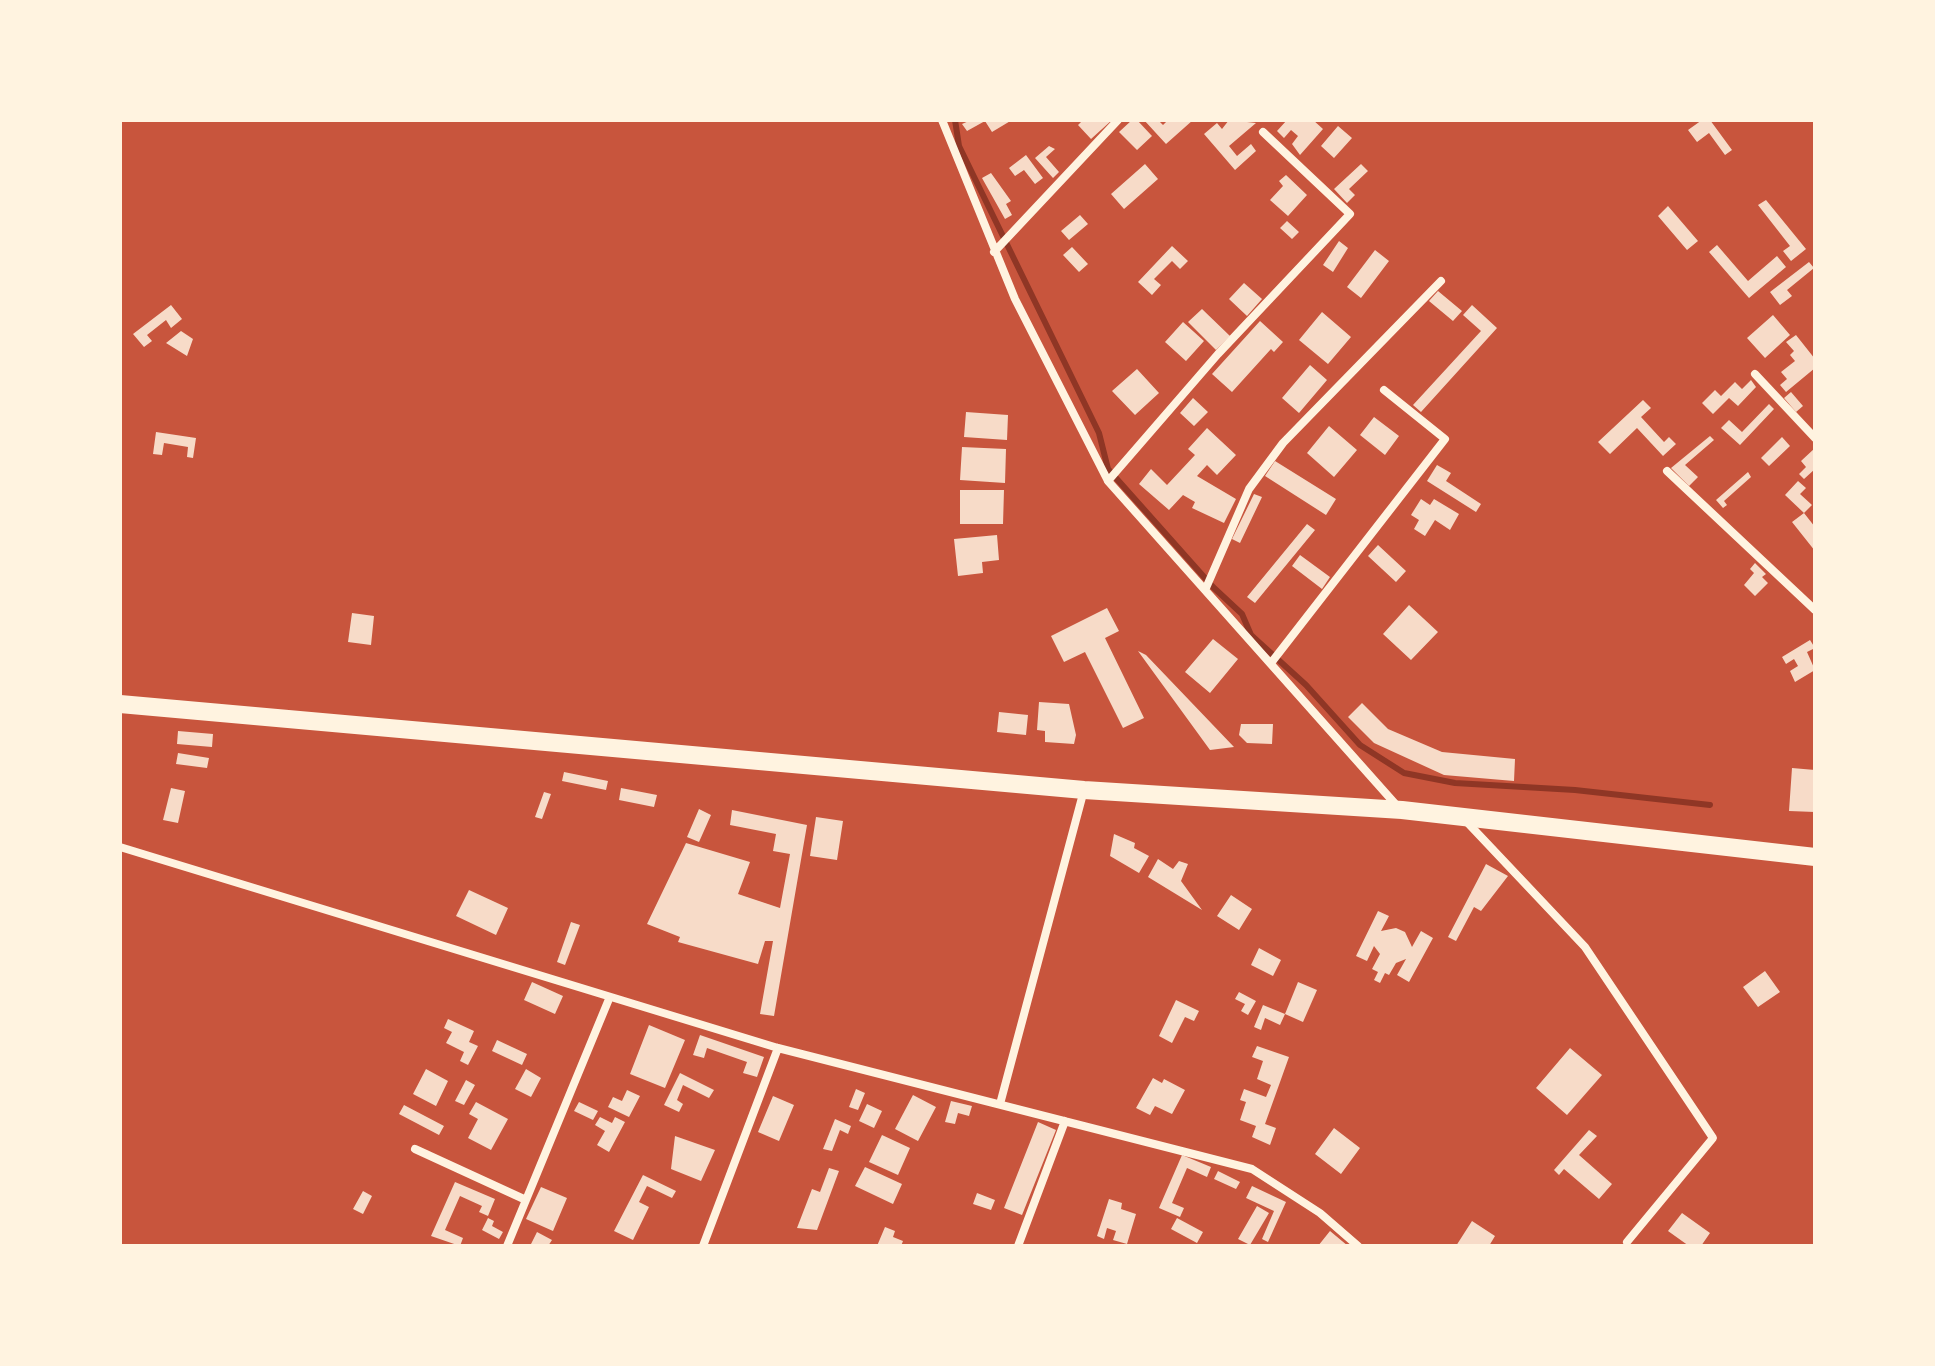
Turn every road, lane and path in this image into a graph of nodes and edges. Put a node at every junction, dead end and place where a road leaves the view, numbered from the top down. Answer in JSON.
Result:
{"nodes":[{"id":1,"x":942,"y":120,"type":"edge"},
{"id":2,"x":1118,"y":120,"type":"edge"},
{"id":3,"x":1263,"y":132,"type":"dead end"},
{"id":4,"x":994,"y":252,"type":"junction"},
{"id":5,"x":1441,"y":281,"type":"dead end"},
{"id":6,"x":1755,"y":374,"type":"dead end"},
{"id":7,"x":1384,"y":390,"type":"dead end"},
{"id":8,"x":1815,"y":438,"type":"edge"},
{"id":9,"x":1667,"y":471,"type":"dead end"},
{"id":10,"x":1108,"y":481,"type":"junction"},
{"id":11,"x":1206,"y":588,"type":"junction"},
{"id":12,"x":1815,"y":610,"type":"edge"},
{"id":13,"x":1271,"y":663,"type":"junction"},
{"id":14,"x":120,"y":704,"type":"edge"},
{"id":15,"x":1084,"y":790,"type":"junction"},
{"id":16,"x":1402,"y":810,"type":"junction"},
{"id":17,"x":1465,"y":820,"type":"junction"},
{"id":18,"x":120,"y":847,"type":"edge"},
{"id":19,"x":1815,"y":857,"type":"edge"},
{"id":20,"x":609,"y":999,"type":"junction"},
{"id":21,"x":778,"y":1048,"type":"junction"},
{"id":22,"x":1000,"y":1104,"type":"junction"},
{"id":23,"x":1065,"y":1121,"type":"junction"},
{"id":24,"x":415,"y":1149,"type":"dead end"},
{"id":25,"x":526,"y":1200,"type":"junction"},
{"id":26,"x":1627,"y":1242,"type":"dead end"},
{"id":27,"x":507,"y":1246,"type":"edge"},
{"id":28,"x":703,"y":1246,"type":"edge"},
{"id":29,"x":1018,"y":1246,"type":"edge"},
{"id":30,"x":1358,"y":1246,"type":"edge"}],
"edges":[{"from":1,"to":4,"type":"street"},
{"from":2,"to":4,"type":"street"},
{"from":3,"to":10,"type":"street"},
{"from":4,"to":10,"type":"street"},
{"from":5,"to":11,"type":"street"},
{"from":6,"to":8,"type":"street"},
{"from":7,"to":13,"type":"street"},
{"from":9,"to":12,"type":"street"},
{"from":10,"to":11,"type":"street"},
{"from":11,"to":13,"type":"street"},
{"from":13,"to":16,"type":"street"},
{"from":14,"to":15,"type":"highway"},
{"from":15,"to":16,"type":"highway"},
{"from":15,"to":22,"type":"street"},
{"from":16,"to":17,"type":"highway"},
{"from":17,"to":19,"type":"highway"},
{"from":17,"to":26,"type":"street"},
{"from":18,"to":20,"type":"street"},
{"from":20,"to":21,"type":"street"},
{"from":20,"to":25,"type":"street"},
{"from":21,"to":22,"type":"street"},
{"from":21,"to":28,"type":"street"},
{"from":22,"to":23,"type":"street"},
{"from":23,"to":29,"type":"street"},
{"from":23,"to":30,"type":"street"},
{"from":24,"to":25,"type":"street"},
{"from":25,"to":27,"type":"street"}]}
